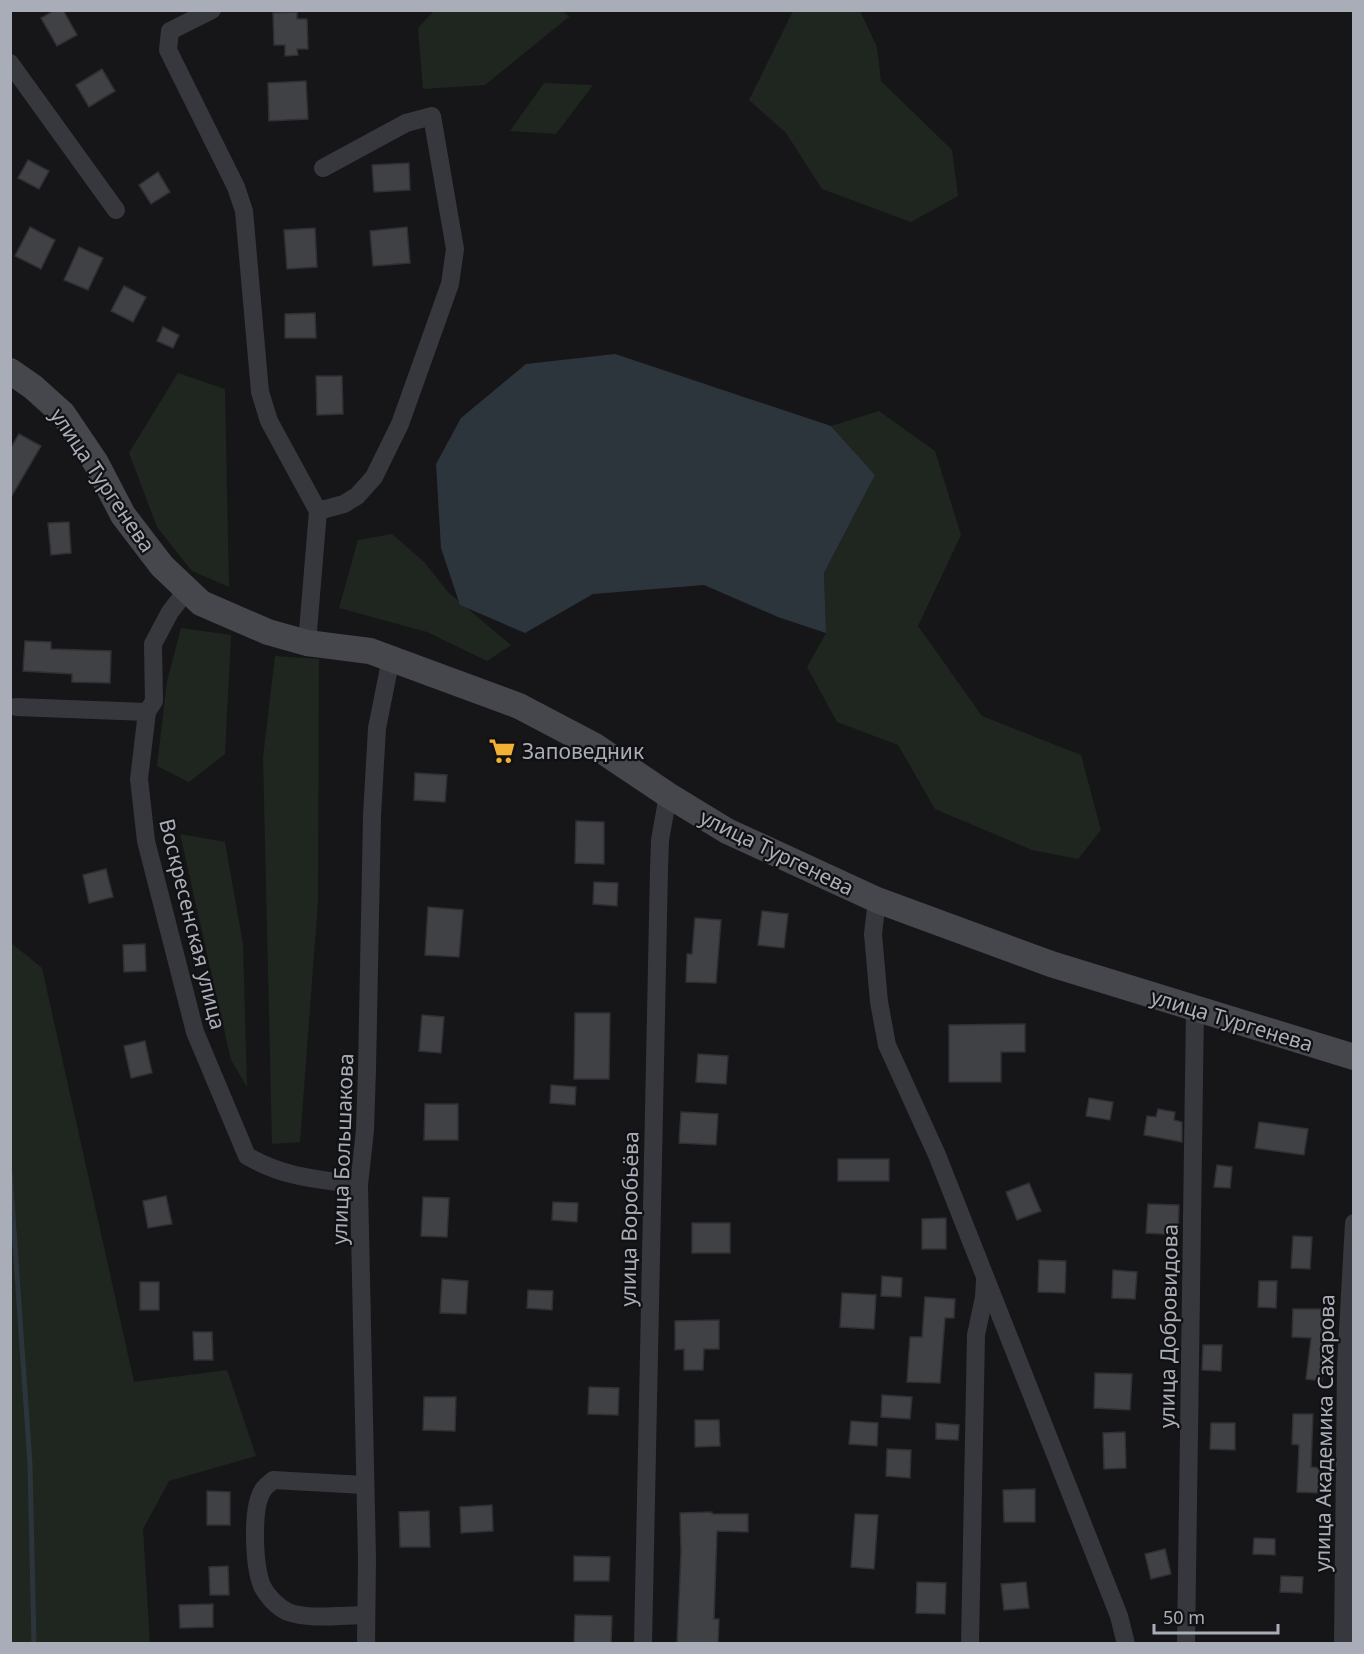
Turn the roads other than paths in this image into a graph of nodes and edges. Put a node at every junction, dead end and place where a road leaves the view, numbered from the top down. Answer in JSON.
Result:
{"nodes":[{"id":1,"x":212,"y":10,"type":"edge"},
{"id":2,"x":10,"y":63,"type":"edge"},
{"id":3,"x":323,"y":168,"type":"dead end"},
{"id":4,"x":116,"y":210,"type":"dead end"},
{"id":5,"x":10,"y":371,"type":"edge"},
{"id":6,"x":318,"y":512,"type":"junction"},
{"id":7,"x":187,"y":590,"type":"junction"},
{"id":8,"x":307,"y":643,"type":"junction"},
{"id":9,"x":391,"y":658,"type":"junction"},
{"id":10,"x":16,"y":707,"type":"dead end"},
{"id":11,"x":147,"y":712,"type":"junction"},
{"id":12,"x":668,"y":795,"type":"junction"},
{"id":13,"x":877,"y":900,"type":"junction"},
{"id":14,"x":1195,"y":1009,"type":"junction"},
{"id":15,"x":1353,"y":1057,"type":"edge"},
{"id":16,"x":359,"y":1185,"type":"junction"},
{"id":17,"x":1353,"y":1223,"type":"edge"},
{"id":18,"x":985,"y":1277,"type":"junction"},
{"id":19,"x":364,"y":1485,"type":"junction"},
{"id":20,"x":366,"y":1615,"type":"junction"},
{"id":21,"x":366,"y":1644,"type":"edge"},
{"id":22,"x":643,"y":1644,"type":"edge"},
{"id":23,"x":970,"y":1644,"type":"edge"},
{"id":24,"x":1126,"y":1644,"type":"edge"},
{"id":25,"x":1186,"y":1644,"type":"edge"},
{"id":26,"x":1343,"y":1644,"type":"edge"}],
"edges":[{"from":1,"to":6,"type":"street"},
{"from":2,"to":4,"type":"street"},
{"from":3,"to":6,"type":"street"},
{"from":5,"to":7,"type":"street","name":"улица Тургенева"},
{"from":6,"to":8,"type":"street"},
{"from":7,"to":8,"type":"street","name":"улица Тургенева"},
{"from":7,"to":11,"type":"street","name":"Воскресенская улица"},
{"from":8,"to":9,"type":"street","name":"улица Тургенева"},
{"from":9,"to":12,"type":"street","name":"улица Тургенева"},
{"from":9,"to":16,"type":"street","name":"улица Большакова"},
{"from":10,"to":11,"type":"street"},
{"from":11,"to":16,"type":"street","name":"Воскресенская улица"},
{"from":12,"to":13,"type":"street","name":"улица Тургенева"},
{"from":12,"to":22,"type":"street","name":"улица Воробьёва"},
{"from":13,"to":14,"type":"street","name":"улица Тургенева"},
{"from":13,"to":18,"type":"street"},
{"from":14,"to":15,"type":"street","name":"улица Тургенева"},
{"from":14,"to":25,"type":"street","name":"улица Добровидова"},
{"from":16,"to":19,"type":"street","name":"улица Большакова"},
{"from":17,"to":26,"type":"street","name":"улица Академика Сахарова"},
{"from":18,"to":23,"type":"street"},
{"from":18,"to":24,"type":"street"},
{"from":19,"to":20,"type":"street","name":"улица Большакова"},
{"from":19,"to":20,"type":"street"},
{"from":20,"to":21,"type":"street","name":"улица Большакова"}]}
